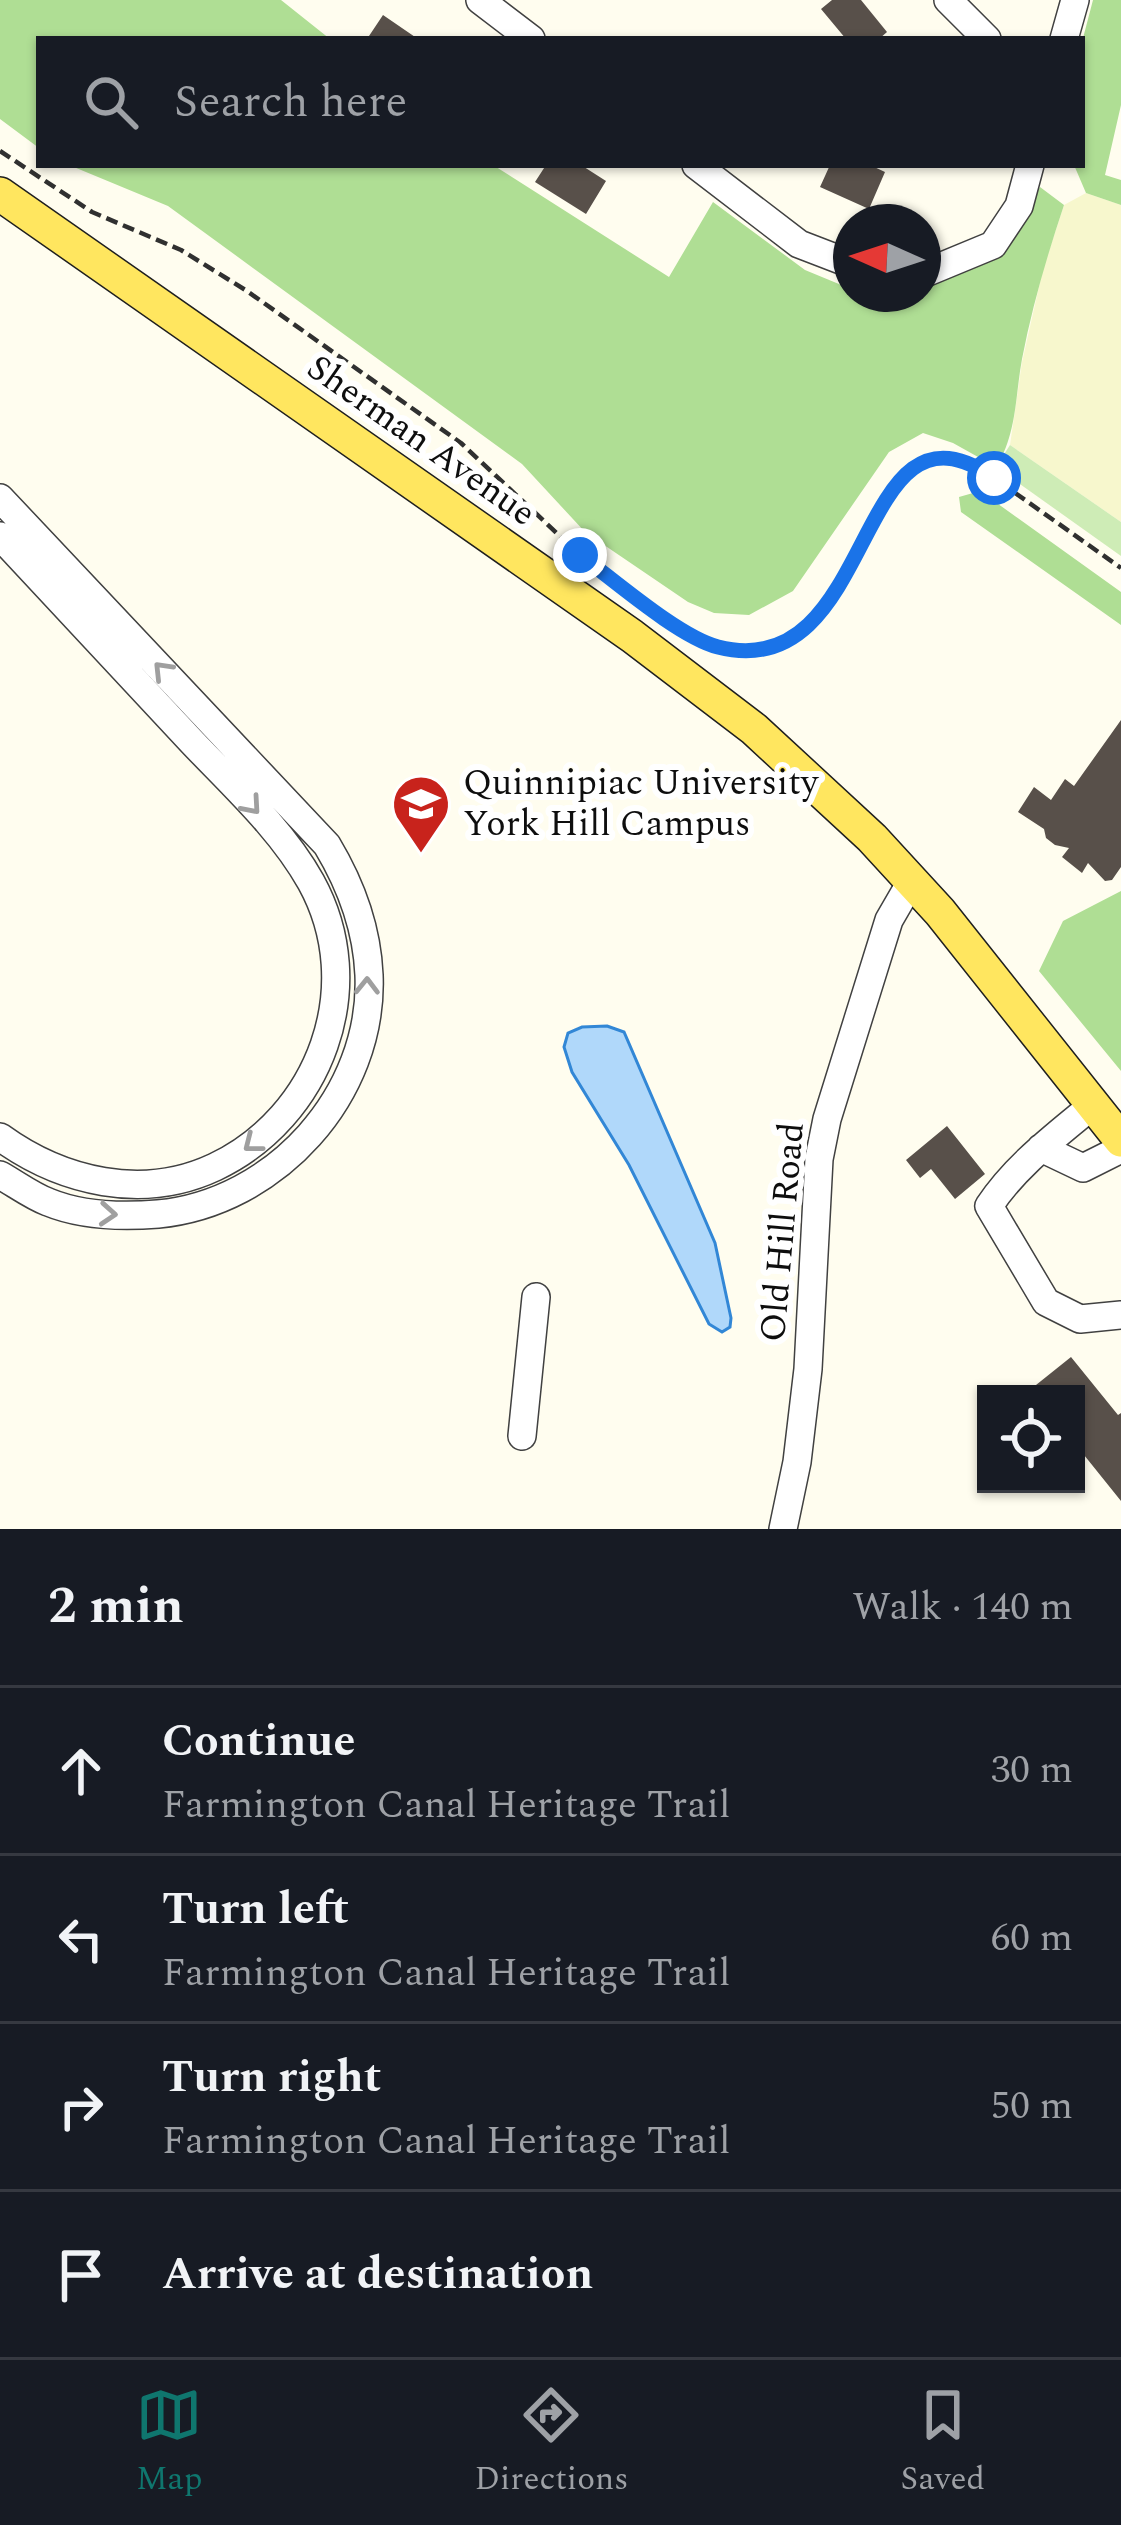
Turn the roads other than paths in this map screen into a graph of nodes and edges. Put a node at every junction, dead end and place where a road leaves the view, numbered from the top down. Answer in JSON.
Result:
{"nodes":[{"id":1,"x":480,"y":0,"type":"edge"},
{"id":2,"x":948,"y":0,"type":"edge"},
{"id":3,"x":1075,"y":0,"type":"edge"},
{"id":4,"x":527,"y":36,"type":"edge"},
{"id":5,"x":984,"y":36,"type":"edge"},
{"id":6,"x":1065,"y":36,"type":"edge"},
{"id":7,"x":700,"y":168,"type":"edge"},
{"id":8,"x":1029,"y":168,"type":"edge"},
{"id":9,"x":0,"y":194,"type":"edge"},
{"id":10,"x":833,"y":257,"type":"edge"},
{"id":11,"x":941,"y":267,"type":"edge"},
{"id":12,"x":0,"y":499,"type":"edge"},
{"id":13,"x":0,"y":536,"type":"edge"},
{"id":14,"x":911,"y":882,"type":"junction"},
{"id":15,"x":1094,"y":1104,"type":"junction"},
{"id":16,"x":0,"y":1136,"type":"edge"},
{"id":17,"x":1121,"y":1144,"type":"edge"},
{"id":18,"x":1041,"y":1148,"type":"junction"},
{"id":19,"x":0,"y":1175,"type":"edge"},
{"id":20,"x":536,"y":1298,"type":"dead end"},
{"id":21,"x":1121,"y":1315,"type":"edge"},
{"id":22,"x":522,"y":1436,"type":"dead end"},
{"id":23,"x":783,"y":1529,"type":"edge"}],
"edges":[{"from":1,"to":4,"type":"street"},
{"from":2,"to":5,"type":"street"},
{"from":3,"to":6,"type":"street"},
{"from":7,"to":10,"type":"street"},
{"from":8,"to":11,"type":"street"},
{"from":9,"to":14,"type":"main road","name":"Sherman Avenue"},
{"from":19,"to":12,"type":"street","one_way":true},
{"from":13,"to":16,"type":"street","one_way":true},
{"from":14,"to":15,"type":"main road","name":"Sherman Avenue"},
{"from":14,"to":23,"type":"street","name":"Old Hill Road"},
{"from":15,"to":17,"type":"main road","name":"Sherman Avenue"},
{"from":15,"to":18,"type":"street"},
{"from":17,"to":18,"type":"street"},
{"from":18,"to":21,"type":"street"},
{"from":20,"to":22,"type":"street"}]}
